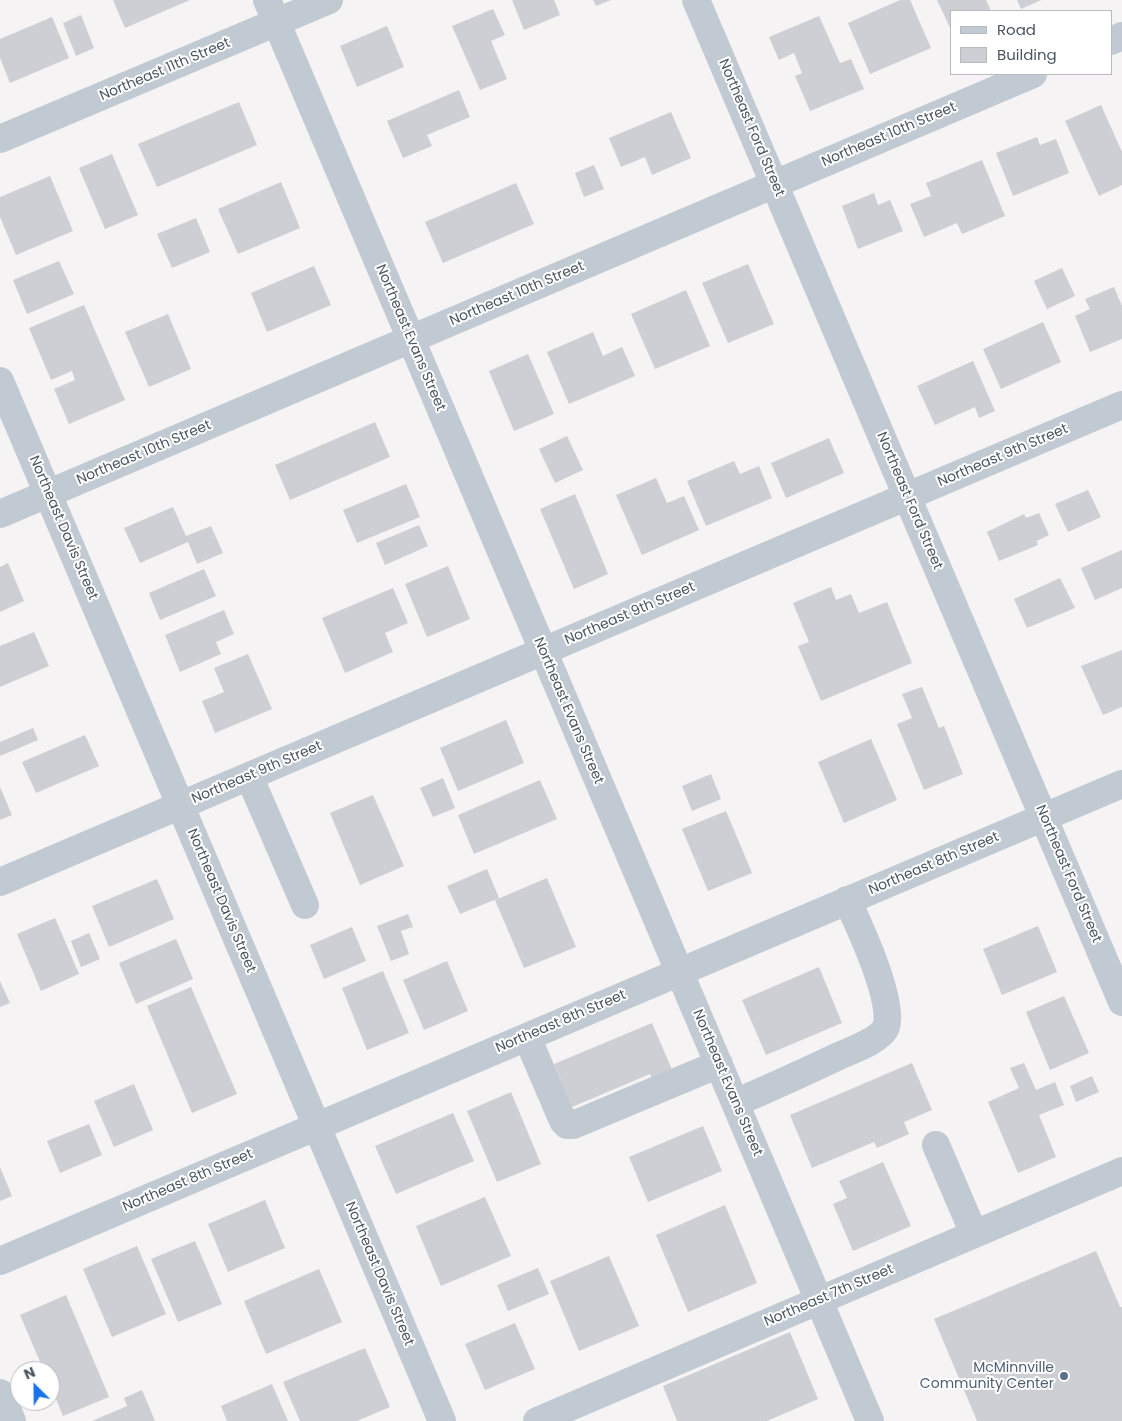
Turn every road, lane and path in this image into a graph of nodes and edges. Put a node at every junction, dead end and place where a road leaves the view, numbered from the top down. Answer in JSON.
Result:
{"nodes":[{"id":1,"x":329,"y":0,"type":"edge"},
{"id":2,"x":696,"y":0,"type":"edge"},
{"id":3,"x":272,"y":11,"type":"edge"},
{"id":4,"x":1031,"y":75,"type":"edge"},
{"id":5,"x":0,"y":139,"type":"edge"},
{"id":6,"x":774,"y":184,"type":"junction"},
{"id":7,"x":411,"y":339,"type":"junction"},
{"id":8,"x":0,"y":380,"type":"edge"},
{"id":9,"x":1122,"y":405,"type":"edge"},
{"id":10,"x":48,"y":494,"type":"junction"},
{"id":11,"x":907,"y":496,"type":"junction"},
{"id":12,"x":0,"y":514,"type":"edge"},
{"id":13,"x":543,"y":651,"type":"junction"},
{"id":14,"x":249,"y":776,"type":"junction"},
{"id":15,"x":1122,"y":784,"type":"edge"},
{"id":16,"x":180,"y":805,"type":"junction"},
{"id":17,"x":1044,"y":817,"type":"junction"},
{"id":18,"x":0,"y":882,"type":"edge"},
{"id":19,"x":848,"y":900,"type":"junction"},
{"id":20,"x":305,"y":905,"type":"dead end"},
{"id":21,"x":679,"y":972,"type":"junction"},
{"id":22,"x":1122,"y":1002,"type":"edge"},
{"id":23,"x":527,"y":1037,"type":"junction"},
{"id":24,"x":719,"y":1064,"type":"junction"},
{"id":25,"x":735,"y":1103,"type":"junction"},
{"id":26,"x":317,"y":1126,"type":"junction"},
{"id":27,"x":936,"y":1145,"type":"dead end"},
{"id":28,"x":1122,"y":1171,"type":"edge"},
{"id":29,"x":974,"y":1234,"type":"junction"},
{"id":30,"x":0,"y":1260,"type":"edge"},
{"id":31,"x":819,"y":1300,"type":"junction"},
{"id":32,"x":0,"y":1393,"type":"edge"},
{"id":33,"x":12,"y":1421,"type":"edge"},
{"id":34,"x":442,"y":1421,"type":"edge"},
{"id":35,"x":537,"y":1421,"type":"edge"},
{"id":36,"x":870,"y":1421,"type":"edge"}],
"edges":[{"from":1,"to":3,"type":"street","name":"Northeast 11th Street"},
{"from":2,"to":6,"type":"street","name":"Northeast Ford Street"},
{"from":3,"to":5,"type":"street","name":"Northeast 11th Street"},
{"from":3,"to":7,"type":"street","name":"Northeast Evans Street"},
{"from":4,"to":6,"type":"street","name":"Northeast 10th Street"},
{"from":6,"to":7,"type":"street","name":"Northeast 10th Street"},
{"from":6,"to":11,"type":"street","name":"Northeast Ford Street"},
{"from":7,"to":10,"type":"street","name":"Northeast 10th Street"},
{"from":7,"to":13,"type":"street","name":"Northeast Evans Street"},
{"from":8,"to":10,"type":"street","name":"Northeast Davis Street"},
{"from":9,"to":11,"type":"street","name":"Northeast 9th Street"},
{"from":10,"to":12,"type":"street","name":"Northeast 10th Street"},
{"from":10,"to":16,"type":"street","name":"Northeast Davis Street"},
{"from":11,"to":13,"type":"street","name":"Northeast 9th Street"},
{"from":11,"to":17,"type":"street","name":"Northeast Ford Street"},
{"from":13,"to":14,"type":"street","name":"Northeast 9th Street"},
{"from":13,"to":21,"type":"street","name":"Northeast Evans Street"},
{"from":14,"to":16,"type":"street","name":"Northeast 9th Street"},
{"from":14,"to":20,"type":"street"},
{"from":15,"to":17,"type":"street","name":"Northeast 8th Street"},
{"from":16,"to":18,"type":"street","name":"Northeast 9th Street"},
{"from":16,"to":26,"type":"street","name":"Northeast Davis Street"},
{"from":17,"to":19,"type":"street","name":"Northeast 8th Street"},
{"from":17,"to":22,"type":"street","name":"Northeast Ford Street"},
{"from":19,"to":21,"type":"street","name":"Northeast 8th Street"},
{"from":19,"to":25,"type":"street"},
{"from":21,"to":23,"type":"street","name":"Northeast 8th Street"},
{"from":21,"to":24,"type":"street","name":"Northeast Evans Street"},
{"from":23,"to":24,"type":"street"},
{"from":23,"to":26,"type":"street","name":"Northeast 8th Street"},
{"from":24,"to":25,"type":"street","name":"Northeast Evans Street"},
{"from":25,"to":31,"type":"street","name":"Northeast Evans Street"},
{"from":26,"to":30,"type":"street","name":"Northeast 8th Street"},
{"from":26,"to":34,"type":"street","name":"Northeast Davis Street"},
{"from":27,"to":29,"type":"street"},
{"from":28,"to":29,"type":"street","name":"Northeast 7th Street"},
{"from":29,"to":31,"type":"street","name":"Northeast 7th Street"},
{"from":31,"to":35,"type":"street","name":"Northeast 7th Street"},
{"from":31,"to":36,"type":"street","name":"Northeast Evans Street"},
{"from":32,"to":33,"type":"street"}]}
